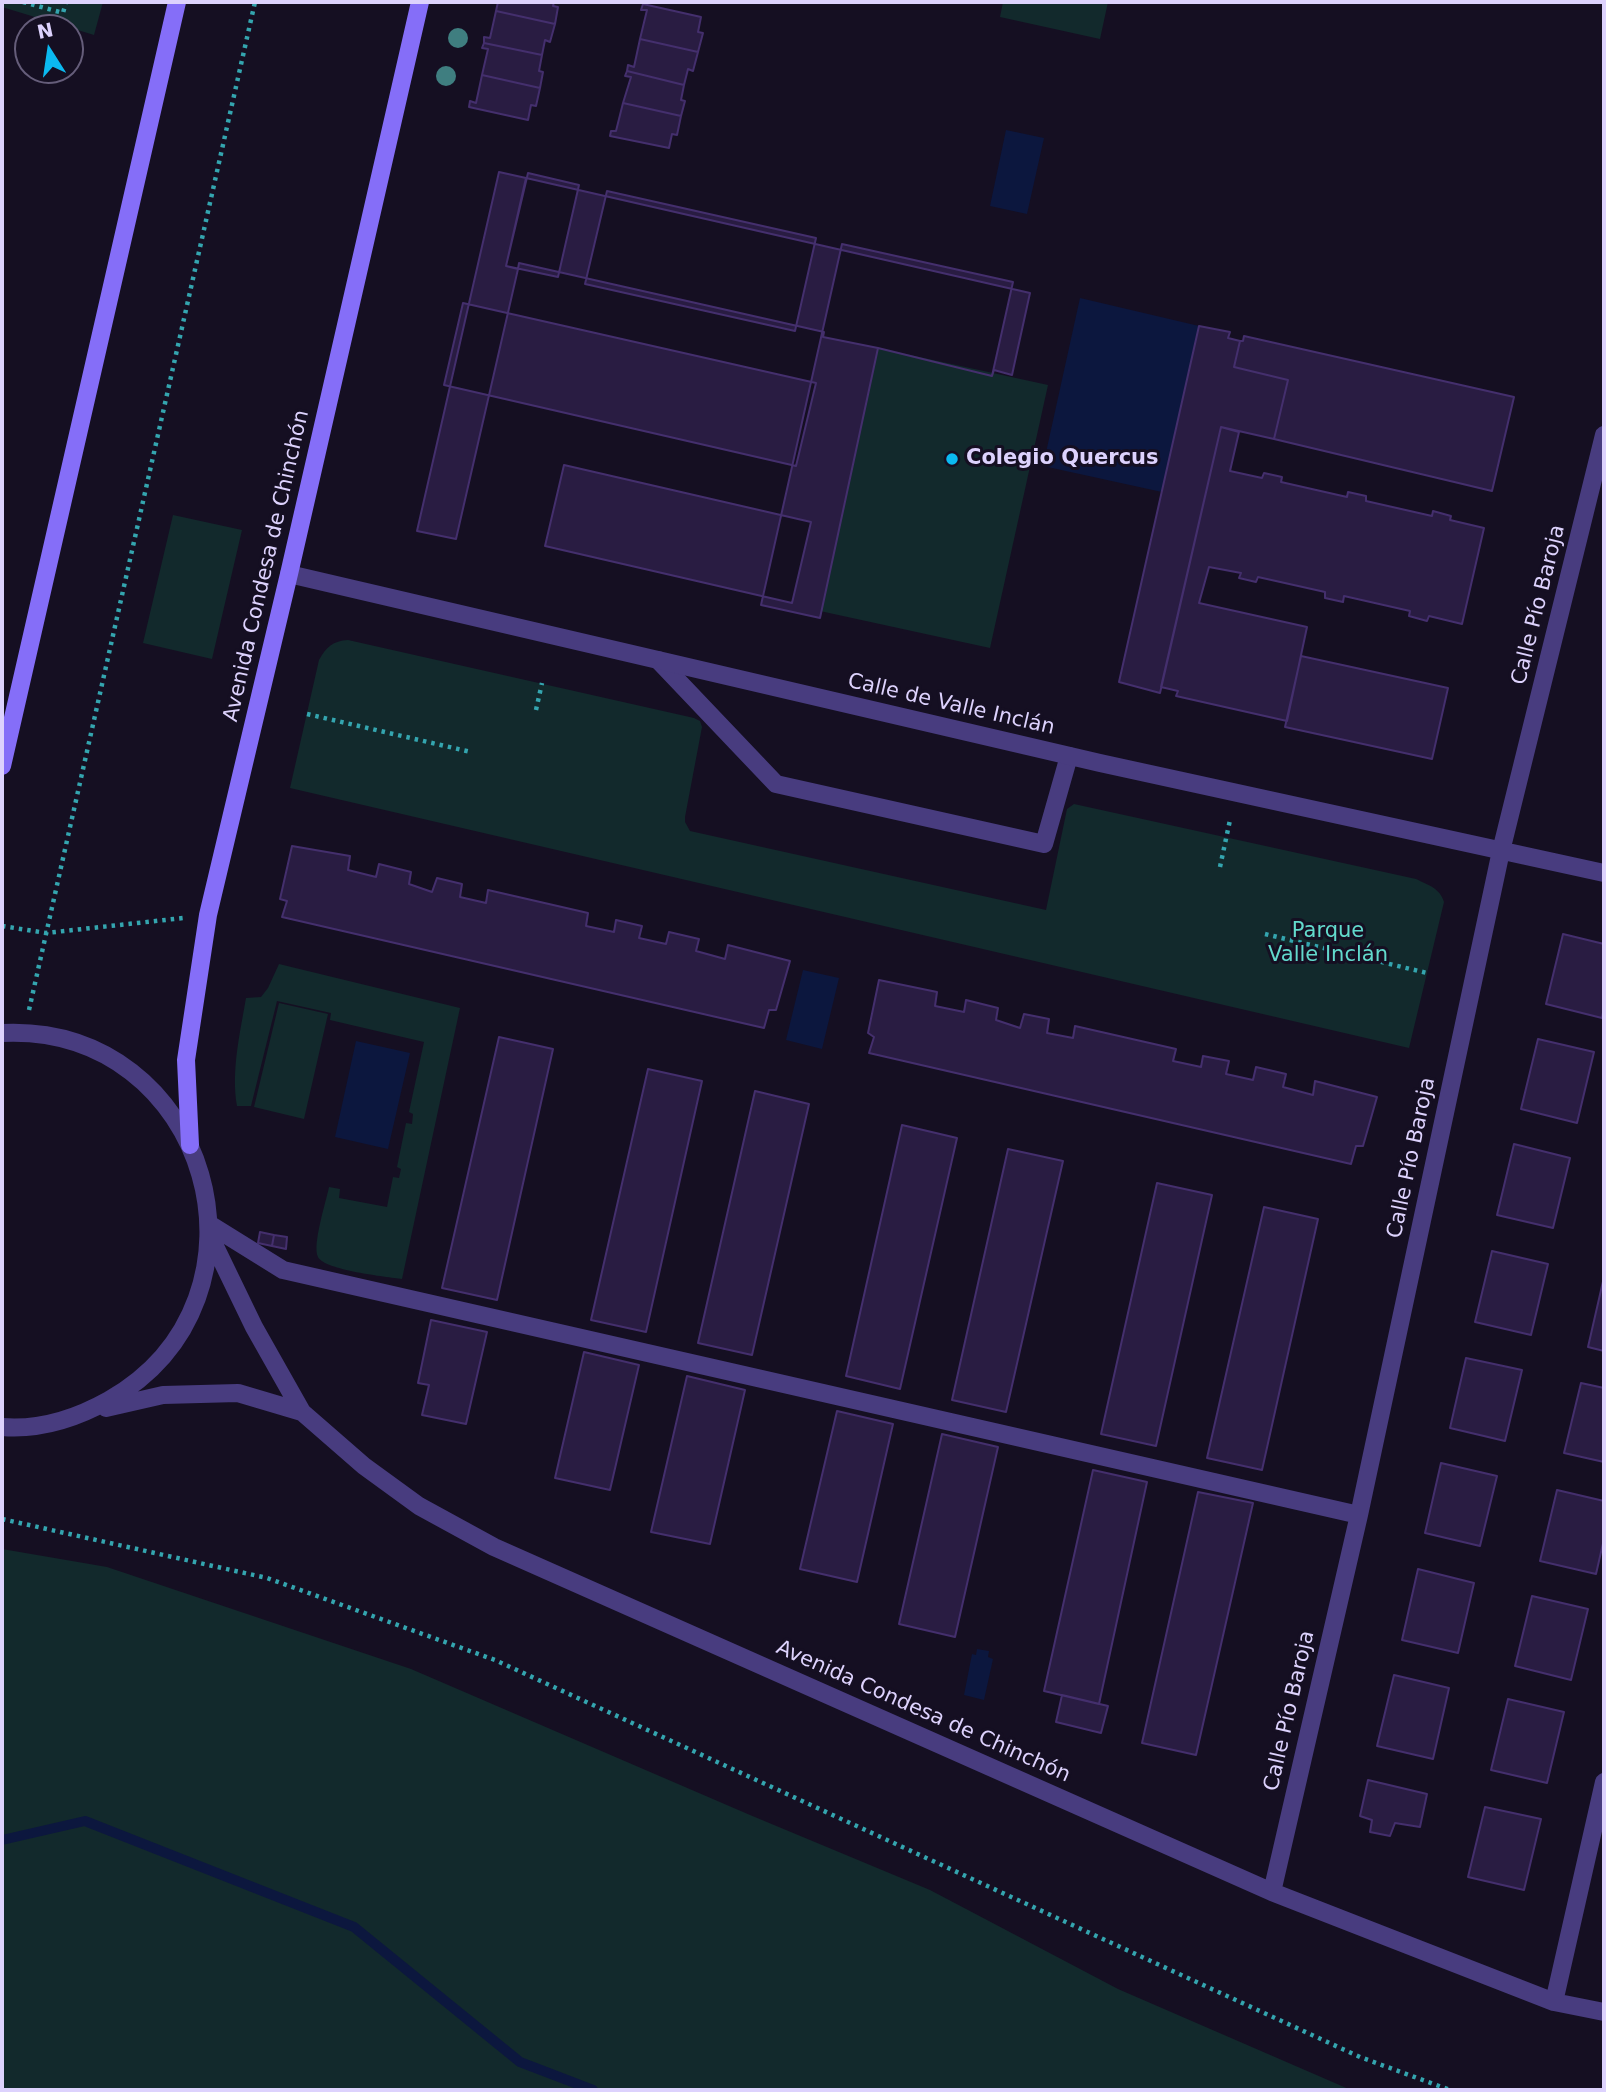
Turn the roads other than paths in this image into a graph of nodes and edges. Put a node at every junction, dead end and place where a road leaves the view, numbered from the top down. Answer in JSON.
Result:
{"nodes":[{"id":1,"x":177,"y":2,"type":"edge"},
{"id":2,"x":421,"y":2,"type":"edge"},
{"id":3,"x":1604,"y":435,"type":"edge"},
{"id":4,"x":289,"y":573,"type":"junction"},
{"id":5,"x":658,"y":660,"type":"junction"},
{"id":6,"x":1069,"y":756,"type":"junction"},
{"id":7,"x":2,"y":766,"type":"edge"},
{"id":8,"x":1501,"y":851,"type":"junction"},
{"id":9,"x":1604,"y":873,"type":"edge"},
{"id":10,"x":2,"y":1032,"type":"edge"},
{"id":11,"x":190,"y":1145,"type":"junction"},
{"id":12,"x":209,"y":1229,"type":"junction"},
{"id":13,"x":302,"y":1412,"type":"junction"},
{"id":14,"x":87,"y":1413,"type":"junction"},
{"id":15,"x":2,"y":1427,"type":"edge"},
{"id":16,"x":1359,"y":1515,"type":"junction"},
{"id":17,"x":1604,"y":1782,"type":"edge"},
{"id":18,"x":1272,"y":1892,"type":"junction"},
{"id":19,"x":1554,"y":2003,"type":"junction"},
{"id":20,"x":1604,"y":2012,"type":"edge"}],
"edges":[{"from":1,"to":7,"type":"street"},
{"from":2,"to":4,"type":"street","name":"Avenida Condesa de Chinchón"},
{"from":3,"to":8,"type":"street","name":"Calle Pío Baroja"},
{"from":4,"to":5,"type":"street","name":"Calle de Valle Inclán"},
{"from":4,"to":11,"type":"street","name":"Avenida Condesa de Chinchón"},
{"from":5,"to":6,"type":"street","name":"Calle de Valle Inclán"},
{"from":5,"to":6,"type":"street"},
{"from":6,"to":8,"type":"street","name":"Calle de Valle Inclán"},
{"from":8,"to":9,"type":"street","name":"Calle de Valle Inclán"},
{"from":8,"to":16,"type":"street","name":"Calle Pío Baroja"},
{"from":10,"to":11,"type":"street"},
{"from":11,"to":12,"type":"street"},
{"from":12,"to":13,"type":"street","name":"Avenida Condesa de Chinchón"},
{"from":12,"to":14,"type":"street"},
{"from":12,"to":16,"type":"street"},
{"from":13,"to":14,"type":"street","name":"Avenida Condesa de Chinchón"},
{"from":13,"to":18,"type":"street","name":"Avenida Condesa de Chinchón"},
{"from":14,"to":15,"type":"street"},
{"from":16,"to":18,"type":"street","name":"Calle Pío Baroja"},
{"from":17,"to":19,"type":"street"},
{"from":18,"to":19,"type":"street","name":"Avenida Condesa de Chinchón"},
{"from":19,"to":20,"type":"street","name":"Avenida Condesa de Chinchón"}]}
